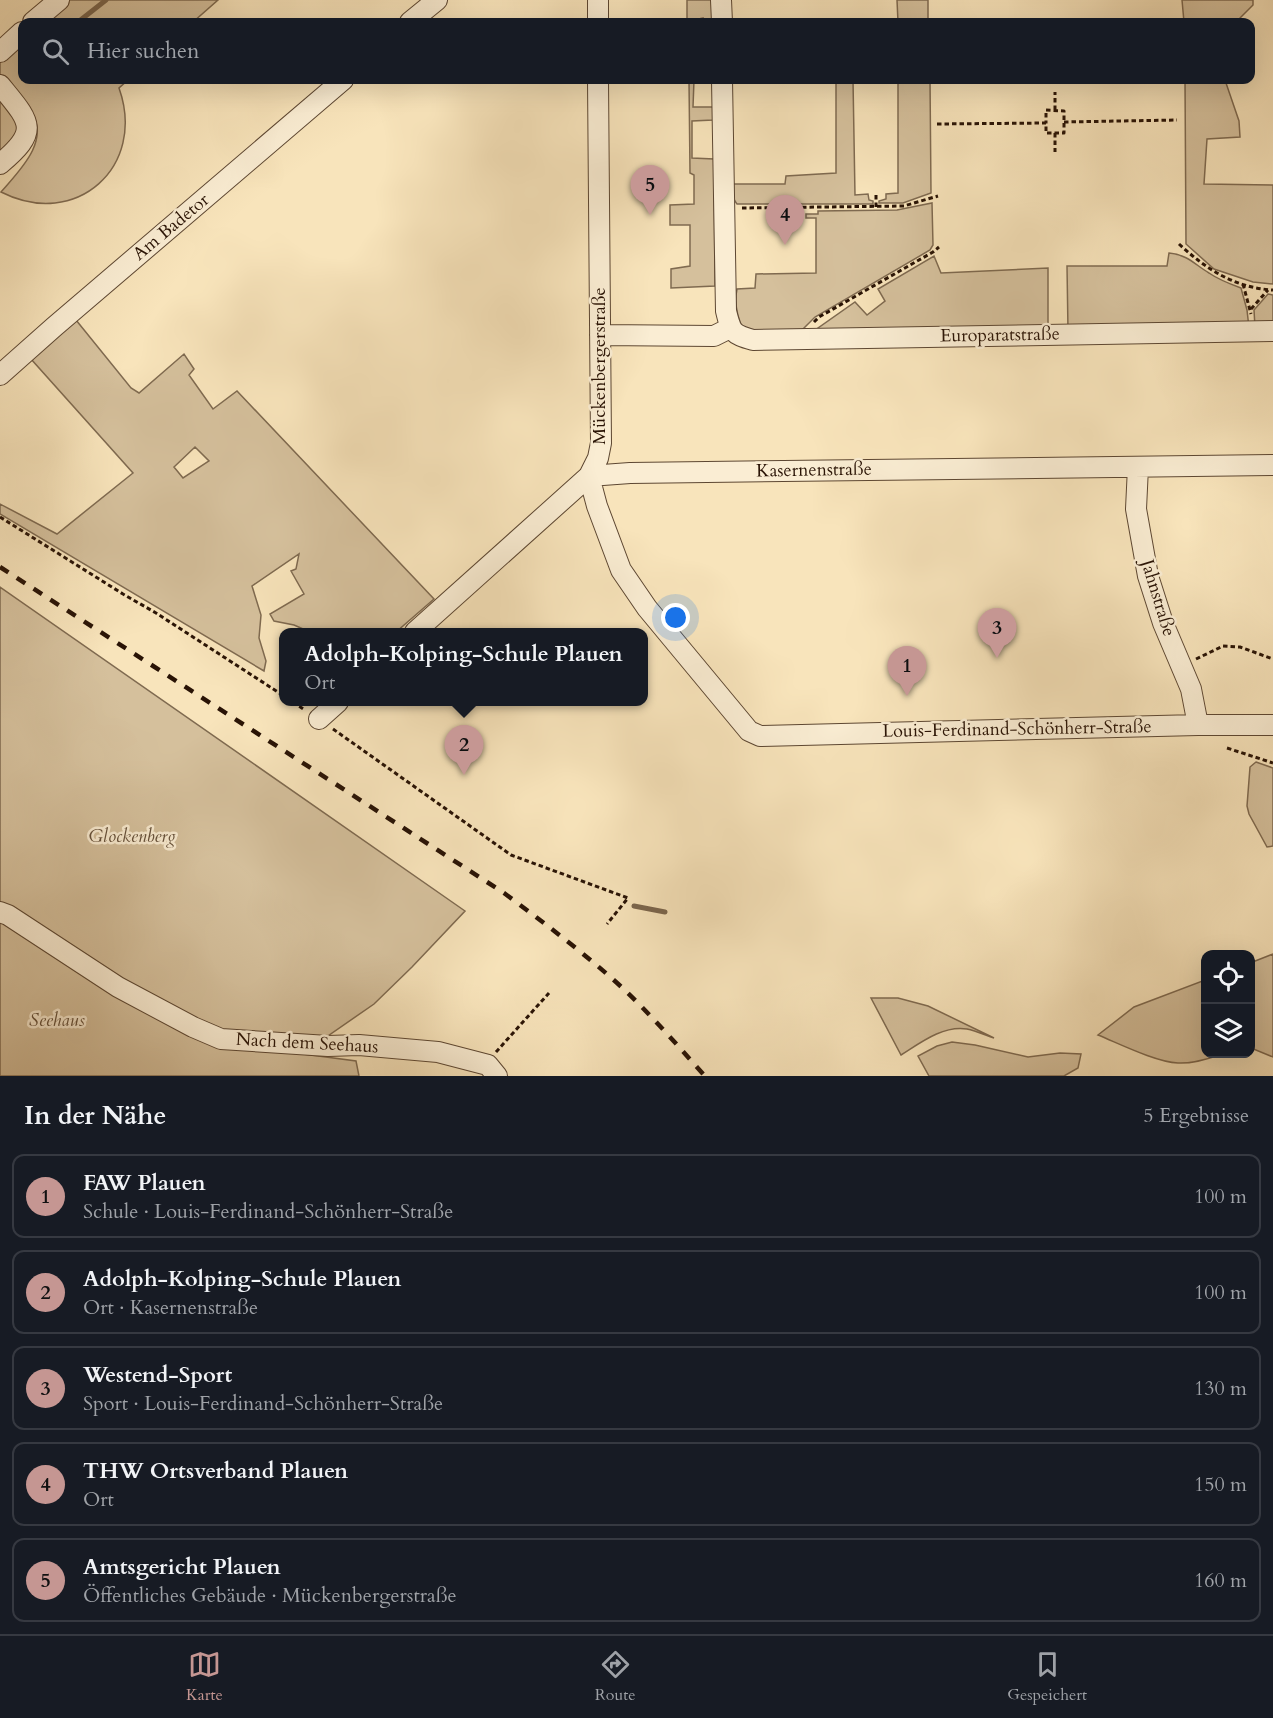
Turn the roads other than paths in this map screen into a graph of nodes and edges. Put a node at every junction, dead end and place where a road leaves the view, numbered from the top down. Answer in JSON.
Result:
{"nodes":[{"id":1,"x":59,"y":0,"type":"edge"},
{"id":2,"x":437,"y":0,"type":"edge"},
{"id":3,"x":598,"y":0,"type":"edge"},
{"id":4,"x":721,"y":0,"type":"edge"},
{"id":5,"x":38,"y":18,"type":"edge"},
{"id":6,"x":415,"y":18,"type":"edge"},
{"id":7,"x":598,"y":18,"type":"edge"},
{"id":8,"x":722,"y":18,"type":"edge"},
{"id":9,"x":18,"y":36,"type":"edge"},
{"id":10,"x":0,"y":52,"type":"edge"},
{"id":11,"x":338,"y":84,"type":"edge"},
{"id":12,"x":598,"y":84,"type":"edge"},
{"id":13,"x":723,"y":84,"type":"edge"},
{"id":14,"x":0,"y":85,"type":"edge"},
{"id":15,"x":0,"y":165,"type":"edge"},
{"id":16,"x":730,"y":328,"type":"junction"},
{"id":17,"x":1273,"y":331,"type":"edge"},
{"id":18,"x":600,"y":335,"type":"junction"},
{"id":19,"x":0,"y":375,"type":"edge"},
{"id":20,"x":1273,"y":465,"type":"edge"},
{"id":21,"x":1138,"y":467,"type":"junction"},
{"id":22,"x":589,"y":476,"type":"junction"},
{"id":23,"x":421,"y":628,"type":"edge"},
{"id":24,"x":334,"y":706,"type":"edge"},
{"id":25,"x":319,"y":719,"type":"road end"},
{"id":26,"x":1273,"y":724,"type":"edge"},
{"id":27,"x":1198,"y":725,"type":"junction"},
{"id":28,"x":0,"y":912,"type":"edge"},
{"id":29,"x":492,"y":1070,"type":"edge"}],
"edges":[{"from":1,"to":5,"type":"street"},
{"from":2,"to":6,"type":"street"},
{"from":3,"to":7,"type":"street"},
{"from":4,"to":8,"type":"street"},
{"from":9,"to":10,"type":"street"},
{"from":11,"to":19,"type":"street","name":"Am Badetor"},
{"from":12,"to":18,"type":"street","name":"Mückenbergerstraße"},
{"from":13,"to":16,"type":"street"},
{"from":14,"to":15,"type":"street"},
{"from":16,"to":17,"type":"street","name":"Europaratstraße"},
{"from":16,"to":18,"type":"street"},
{"from":18,"to":22,"type":"street","name":"Mückenbergerstraße"},
{"from":20,"to":21,"type":"street","name":"Kasernenstraße"},
{"from":21,"to":22,"type":"street","name":"Kasernenstraße"},
{"from":21,"to":27,"type":"street","name":"Jahnstraße"},
{"from":22,"to":23,"type":"street"},
{"from":22,"to":27,"type":"street","name":"Louis-Ferdinand-Schönherr-Straße"},
{"from":24,"to":25,"type":"street"},
{"from":26,"to":27,"type":"street","name":"Louis-Ferdinand-Schönherr-Straße"},
{"from":28,"to":29,"type":"street","name":"Nach dem Seehaus"}]}
